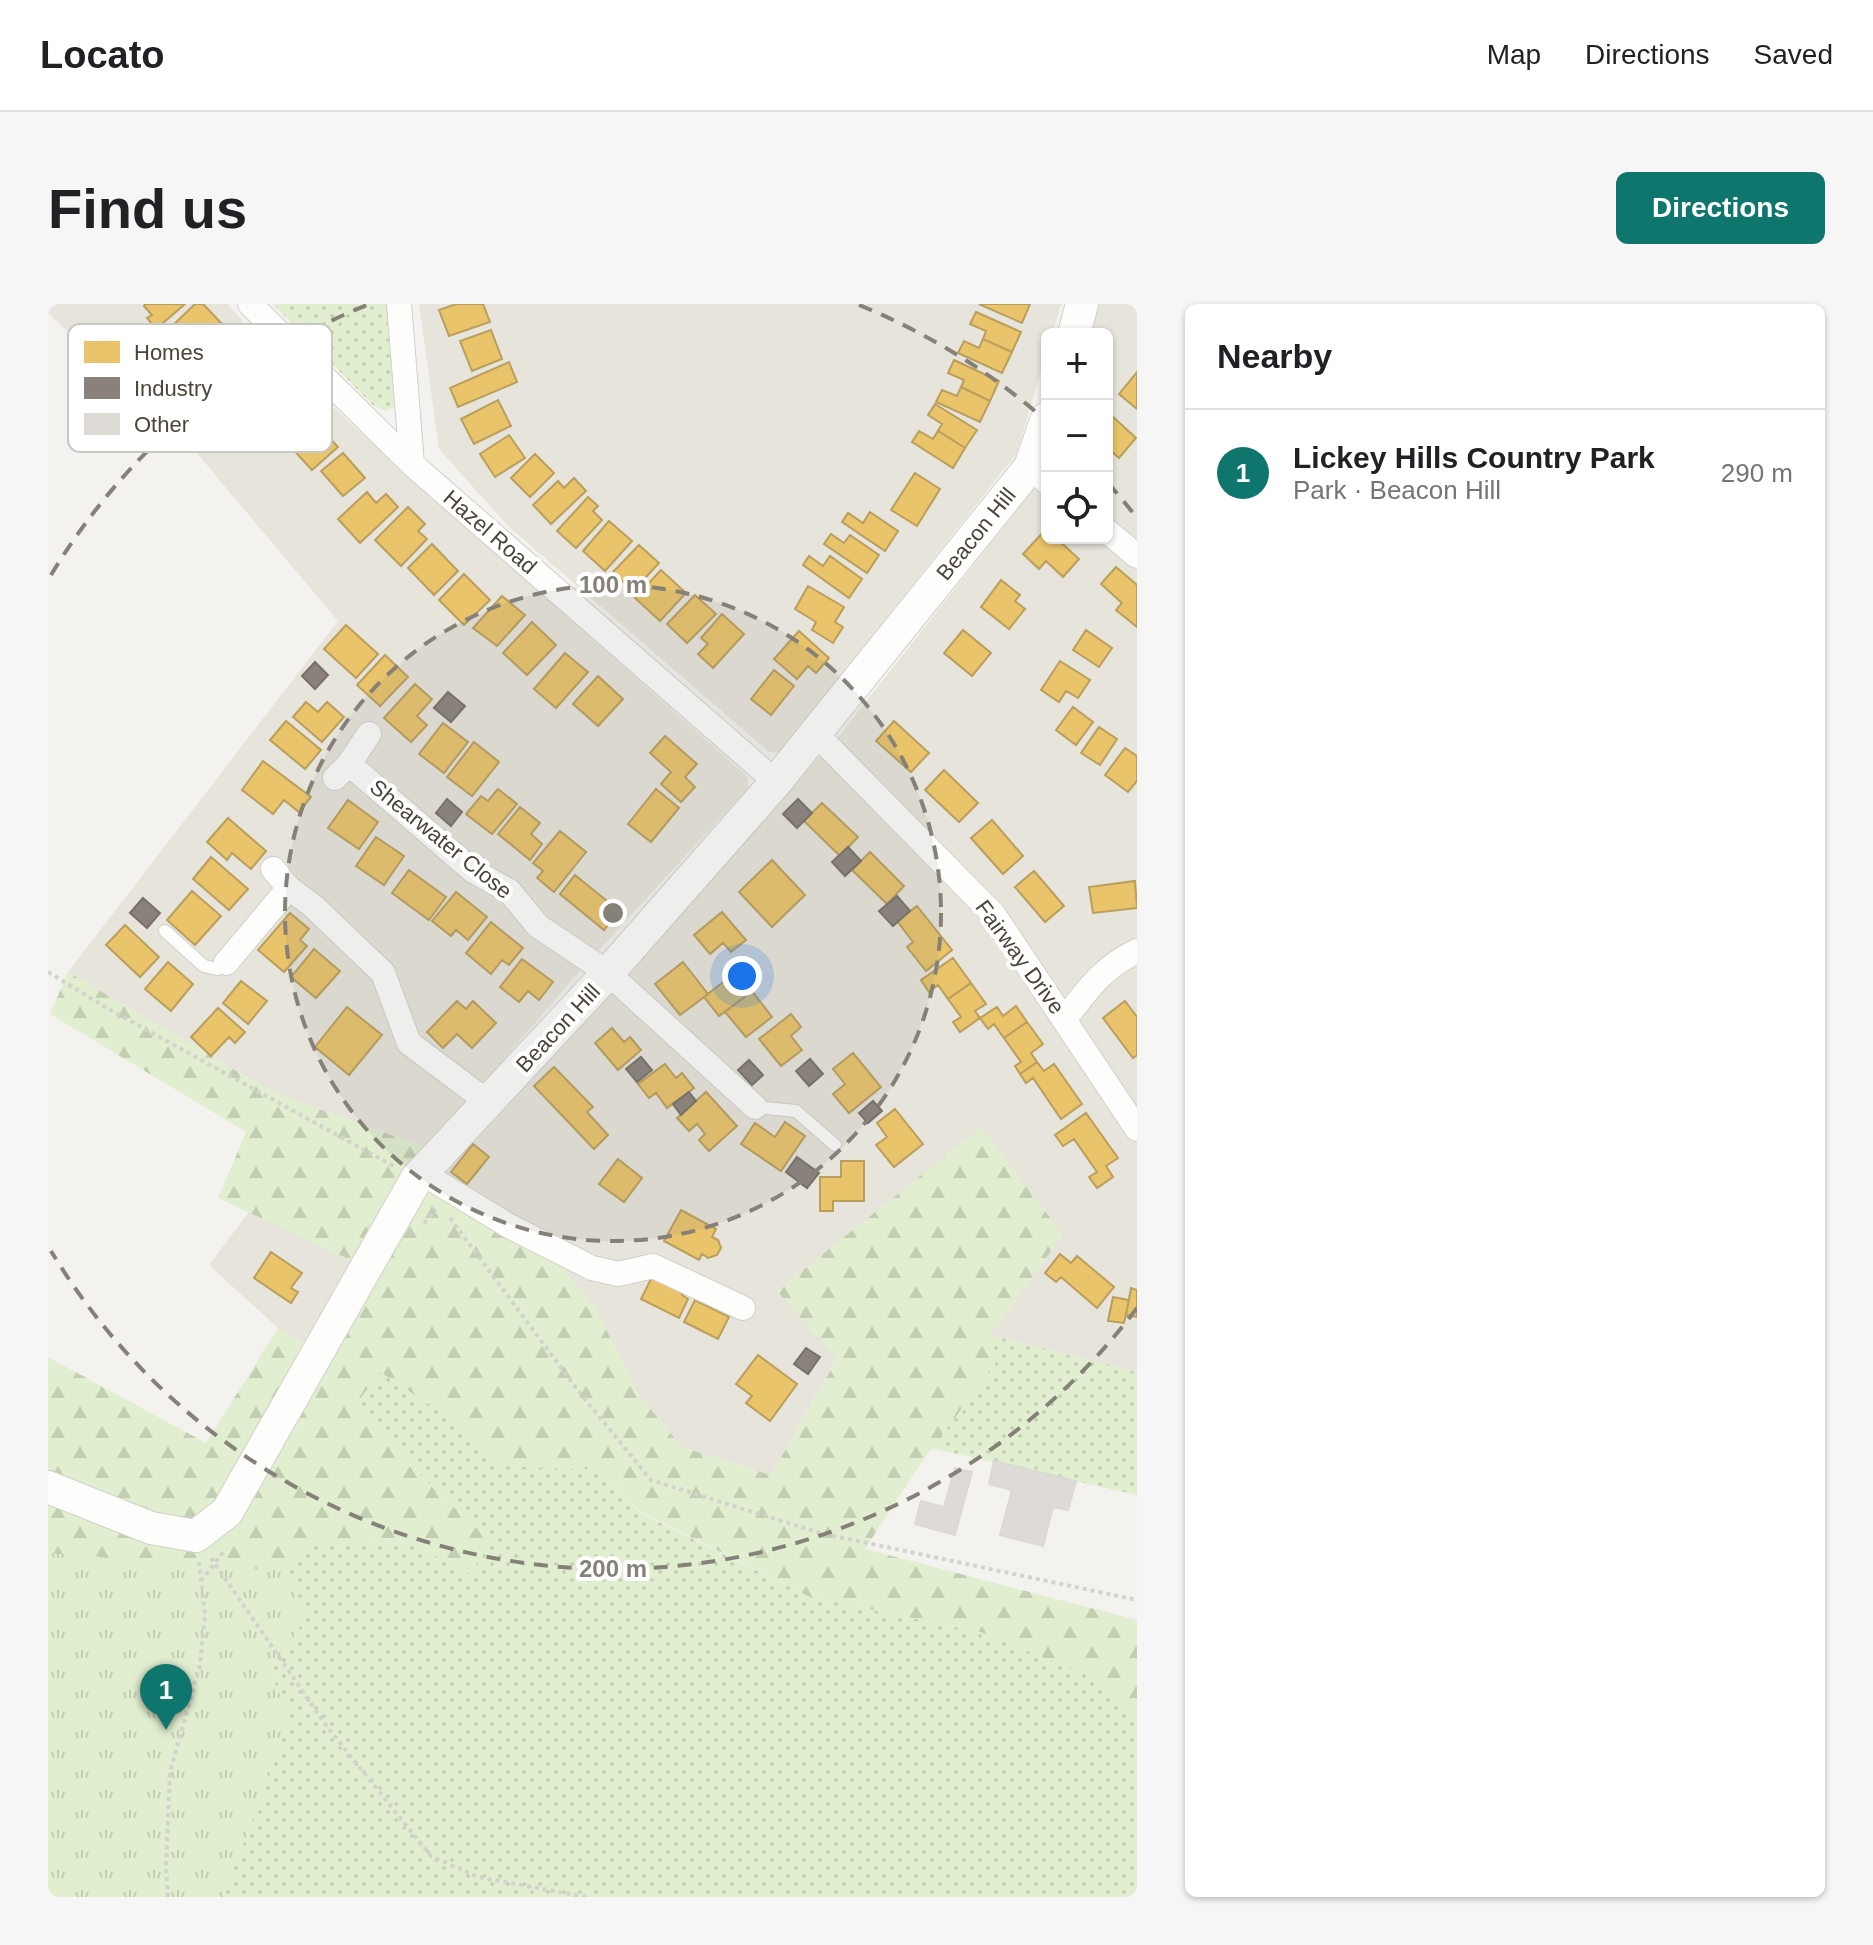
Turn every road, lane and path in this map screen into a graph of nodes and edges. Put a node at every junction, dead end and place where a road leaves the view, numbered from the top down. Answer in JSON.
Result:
{"nodes":[{"id":1,"x":250,"y":304,"type":"edge"},
{"id":2,"x":399,"y":304,"type":"edge"},
{"id":3,"x":1082,"y":304,"type":"edge"},
{"id":4,"x":270,"y":324,"type":"edge"},
{"id":5,"x":1076,"y":328,"type":"edge"},
{"id":6,"x":332,"y":385,"type":"edge"},
{"id":7,"x":412,"y":464,"type":"junction"},
{"id":8,"x":1038,"y":474,"type":"edge"},
{"id":9,"x":1113,"y":536,"type":"edge"},
{"id":10,"x":1137,"y":556,"type":"edge"},
{"id":11,"x":815,"y":733,"type":"junction"},
{"id":12,"x":369,"y":734,"type":"dead end"},
{"id":13,"x":776,"y":782,"type":"junction"},
{"id":14,"x":273,"y":869,"type":"dead end"},
{"id":15,"x":289,"y":888,"type":"junction"},
{"id":16,"x":165,"y":931,"type":"dead end"},
{"id":17,"x":1137,"y":951,"type":"edge"},
{"id":18,"x":226,"y":963,"type":"joint"},
{"id":19,"x":48,"y":972,"type":"edge"},
{"id":20,"x":608,"y":973,"type":"junction"},
{"id":21,"x":1065,"y":1019,"type":"junction"},
{"id":22,"x":489,"y":1103,"type":"junction"},
{"id":23,"x":755,"y":1107,"type":"joint"},
{"id":24,"x":1137,"y":1129,"type":"edge"},
{"id":25,"x":835,"y":1145,"type":"dead end"},
{"id":26,"x":419,"y":1176,"type":"junction"},
{"id":27,"x":450,"y":1217,"type":"dead end"},
{"id":28,"x":743,"y":1308,"type":"dead end"},
{"id":29,"x":48,"y":1487,"type":"edge"},
{"id":30,"x":1137,"y":1600,"type":"edge"},
{"id":31,"x":168,"y":1897,"type":"edge"},
{"id":32,"x":586,"y":1897,"type":"edge"}],
"edges":[{"from":1,"to":4,"type":"street","name":"Hazel Road"},
{"from":2,"to":7,"type":"street"},
{"from":3,"to":5,"type":"street"},
{"from":6,"to":7,"type":"street","name":"Hazel Road"},
{"from":7,"to":13,"type":"street","name":"Hazel Road"},
{"from":8,"to":11,"type":"street","name":"Beacon Hill"},
{"from":9,"to":10,"type":"street"},
{"from":11,"to":13,"type":"street","name":"Beacon Hill"},
{"from":11,"to":21,"type":"street","name":"Fairway Drive"},
{"from":12,"to":20,"type":"street","name":"Shearwater Close"},
{"from":13,"to":20,"type":"street","name":"Beacon Hill"},
{"from":14,"to":15,"type":"street"},
{"from":15,"to":18,"type":"street"},
{"from":15,"to":22,"type":"street"},
{"from":16,"to":18,"type":"lane"},
{"from":17,"to":21,"type":"street"},
{"from":19,"to":26,"type":"path"},
{"from":20,"to":22,"type":"street","name":"Beacon Hill"},
{"from":20,"to":23,"type":"street","name":"Shearwater Close"},
{"from":21,"to":24,"type":"street","name":"Fairway Drive"},
{"from":22,"to":26,"type":"street","name":"Beacon Hill"},
{"from":23,"to":25,"type":"lane"},
{"from":26,"to":28,"type":"street"},
{"from":26,"to":29,"type":"street","name":"Beacon Hill"},
{"from":27,"to":30,"type":"path"},
{"from":31,"to":32,"type":"path"}]}
